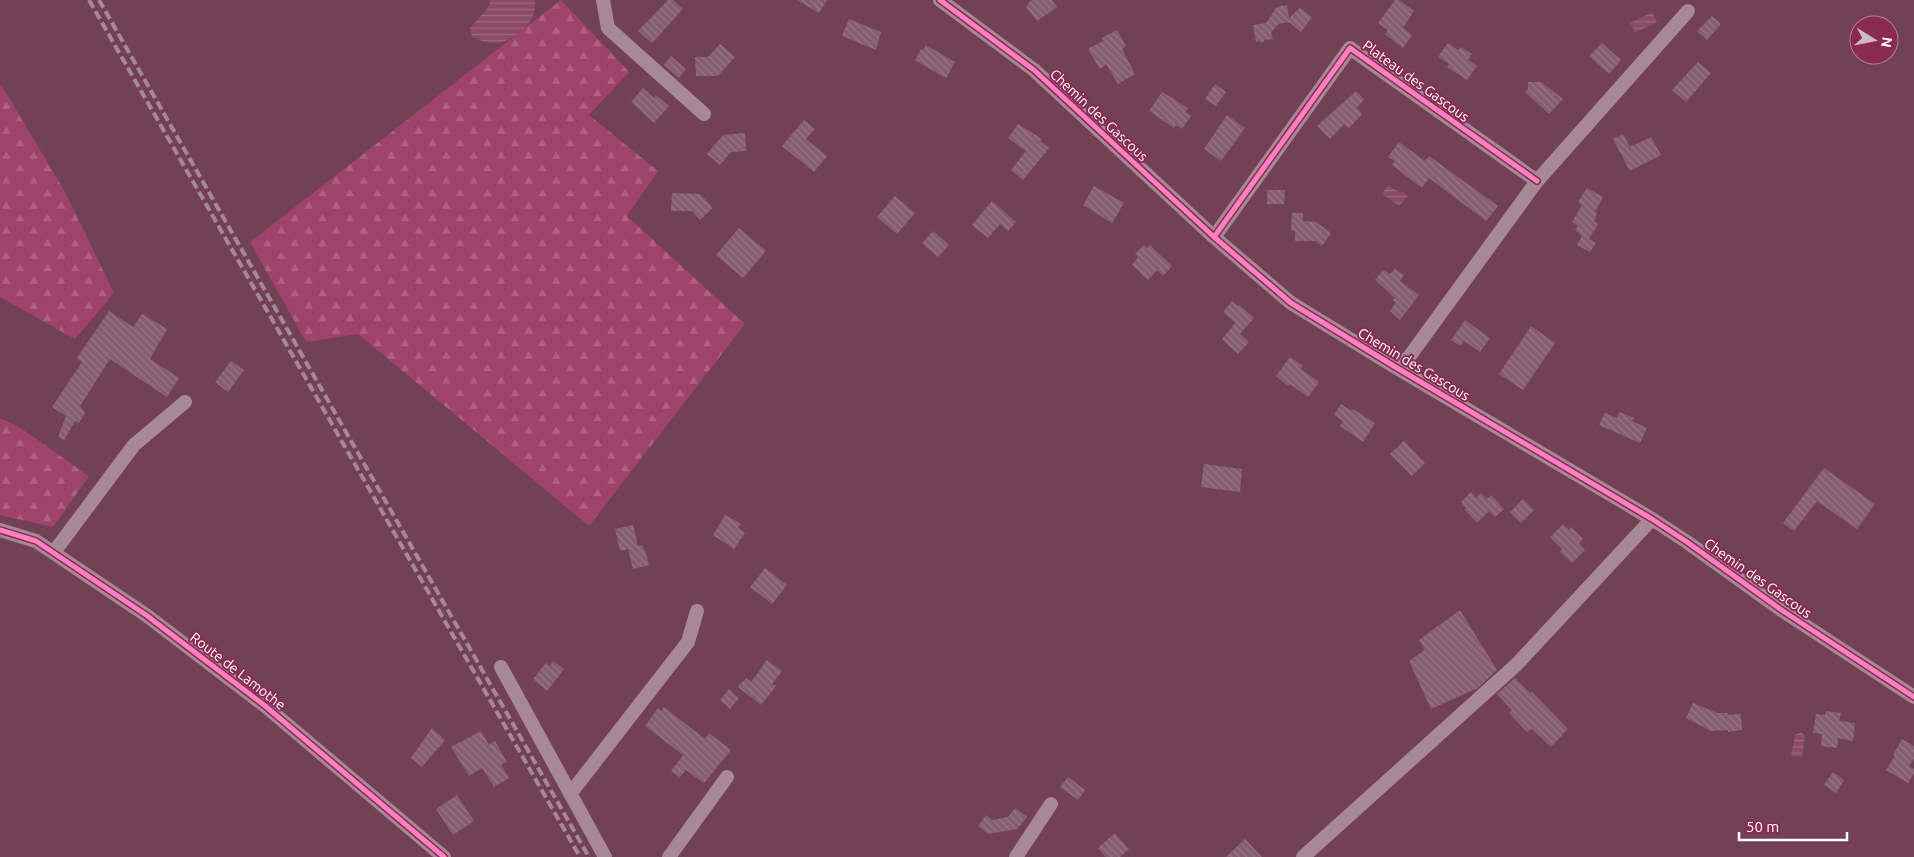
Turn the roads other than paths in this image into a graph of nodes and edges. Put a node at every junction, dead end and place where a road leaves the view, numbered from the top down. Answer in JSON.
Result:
{"nodes":[{"id":1,"x":603,"y":0,"type":"edge"},
{"id":2,"x":940,"y":0,"type":"edge"},
{"id":3,"x":1688,"y":11,"type":"dead end"},
{"id":4,"x":704,"y":114,"type":"dead end"},
{"id":5,"x":1537,"y":181,"type":"junction"},
{"id":6,"x":1214,"y":237,"type":"junction"},
{"id":7,"x":1397,"y":368,"type":"junction"},
{"id":8,"x":185,"y":402,"type":"dead end"},
{"id":9,"x":1652,"y":519,"type":"junction"},
{"id":10,"x":0,"y":530,"type":"edge"},
{"id":11,"x":54,"y":552,"type":"junction"},
{"id":12,"x":697,"y":611,"type":"dead end"},
{"id":13,"x":501,"y":667,"type":"dead end"},
{"id":14,"x":1914,"y":697,"type":"edge"},
{"id":15,"x":727,"y":777,"type":"dead end"},
{"id":16,"x":570,"y":794,"type":"junction"},
{"id":17,"x":1051,"y":804,"type":"dead end"},
{"id":18,"x":444,"y":857,"type":"edge"},
{"id":19,"x":605,"y":857,"type":"edge"},
{"id":20,"x":669,"y":857,"type":"edge"},
{"id":21,"x":1016,"y":857,"type":"edge"},
{"id":22,"x":1304,"y":857,"type":"edge"}],
"edges":[{"from":1,"to":4,"type":"street"},
{"from":2,"to":6,"type":"street","name":"Chemin des Gascous"},
{"from":3,"to":5,"type":"street"},
{"from":5,"to":6,"type":"street","name":"Plateau des Gascous"},
{"from":5,"to":7,"type":"street"},
{"from":6,"to":7,"type":"street","name":"Chemin des Gascous"},
{"from":7,"to":9,"type":"street","name":"Chemin des Gascous"},
{"from":8,"to":11,"type":"street"},
{"from":9,"to":14,"type":"street","name":"Chemin des Gascous"},
{"from":9,"to":22,"type":"street"},
{"from":10,"to":11,"type":"street","name":"Route de Lamothe"},
{"from":11,"to":18,"type":"street","name":"Route de Lamothe"},
{"from":12,"to":16,"type":"street"},
{"from":13,"to":16,"type":"street"},
{"from":15,"to":20,"type":"street"},
{"from":16,"to":19,"type":"street"},
{"from":17,"to":21,"type":"street"}]}
